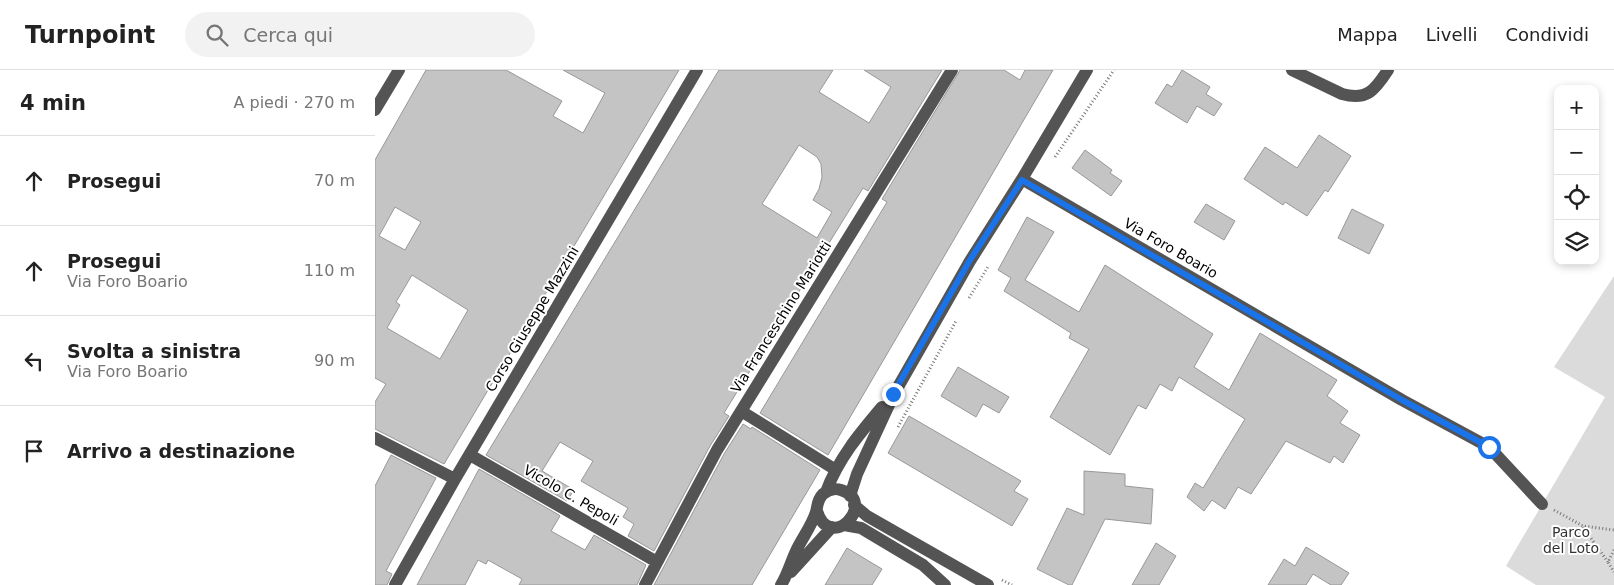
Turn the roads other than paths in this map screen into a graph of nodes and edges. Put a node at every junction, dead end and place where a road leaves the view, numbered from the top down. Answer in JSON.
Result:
{"nodes":[{"id":1,"x":399,"y":70,"type":"edge"},
{"id":2,"x":697,"y":70,"type":"edge"},
{"id":3,"x":952,"y":70,"type":"edge"},
{"id":4,"x":1080,"y":70,"type":"edge"},
{"id":5,"x":1087,"y":70,"type":"edge"},
{"id":6,"x":1292,"y":70,"type":"edge"},
{"id":7,"x":1388,"y":70,"type":"edge"},
{"id":8,"x":1077,"y":85,"type":"junction"},
{"id":9,"x":375,"y":110,"type":"edge"},
{"id":10,"x":1022,"y":180,"type":"junction"},
{"id":11,"x":893,"y":394,"type":"junction"},
{"id":12,"x":741,"y":411,"type":"junction"},
{"id":13,"x":375,"y":438,"type":"edge"},
{"id":14,"x":469,"y":455,"type":"junction"},
{"id":15,"x":836,"y":470,"type":"junction"},
{"id":16,"x":455,"y":479,"type":"junction"},
{"id":17,"x":826,"y":492,"type":"junction"},
{"id":18,"x":852,"y":500,"type":"junction"},
{"id":19,"x":1543,"y":504,"type":"road end"},
{"id":20,"x":817,"y":511,"type":"junction"},
{"id":21,"x":838,"y":526,"type":"junction"},
{"id":22,"x":931,"y":552,"type":"junction"},
{"id":23,"x":657,"y":562,"type":"junction"},
{"id":24,"x":923,"y":565,"type":"junction"},
{"id":25,"x":783,"y":582,"type":"edge"},
{"id":26,"x":980,"y":583,"type":"edge"},
{"id":27,"x":395,"y":585,"type":"edge"},
{"id":28,"x":645,"y":585,"type":"edge"},
{"id":29,"x":945,"y":585,"type":"edge"}],
"edges":[{"from":1,"to":9,"type":"street"},
{"from":2,"to":14,"type":"street","name":"Corso Giuseppe Mazzini"},
{"from":3,"to":12,"type":"street","name":"Via Franceschino Mariotti"},
{"from":4,"to":8,"type":"street"},
{"from":5,"to":8,"type":"street"},
{"from":6,"to":7,"type":"street"},
{"from":8,"to":10,"type":"street"},
{"from":10,"to":11,"type":"street"},
{"from":10,"to":19,"type":"street","name":"Via Foro Boario"},
{"from":11,"to":15,"type":"street"},
{"from":11,"to":18,"type":"street"},
{"from":12,"to":15,"type":"street"},
{"from":12,"to":23,"type":"street","name":"Via Franceschino Mariotti"},
{"from":13,"to":16,"type":"street"},
{"from":14,"to":16,"type":"street","name":"Corso Giuseppe Mazzini"},
{"from":14,"to":23,"type":"street","name":"Vicolo C. Pepoli"},
{"from":15,"to":17,"type":"street"},
{"from":16,"to":27,"type":"street","name":"Corso Giuseppe Mazzini"},
{"from":17,"to":18,"type":"street"},
{"from":17,"to":20,"type":"street"},
{"from":18,"to":21,"type":"street"},
{"from":18,"to":22,"type":"street"},
{"from":20,"to":21,"type":"street"},
{"from":20,"to":25,"type":"street"},
{"from":21,"to":24,"type":"street"},
{"from":21,"to":25,"type":"street"},
{"from":22,"to":24,"type":"street"},
{"from":22,"to":26,"type":"street"},
{"from":23,"to":28,"type":"street","name":"Via Franceschino Mariotti"},
{"from":24,"to":29,"type":"street"}]}
